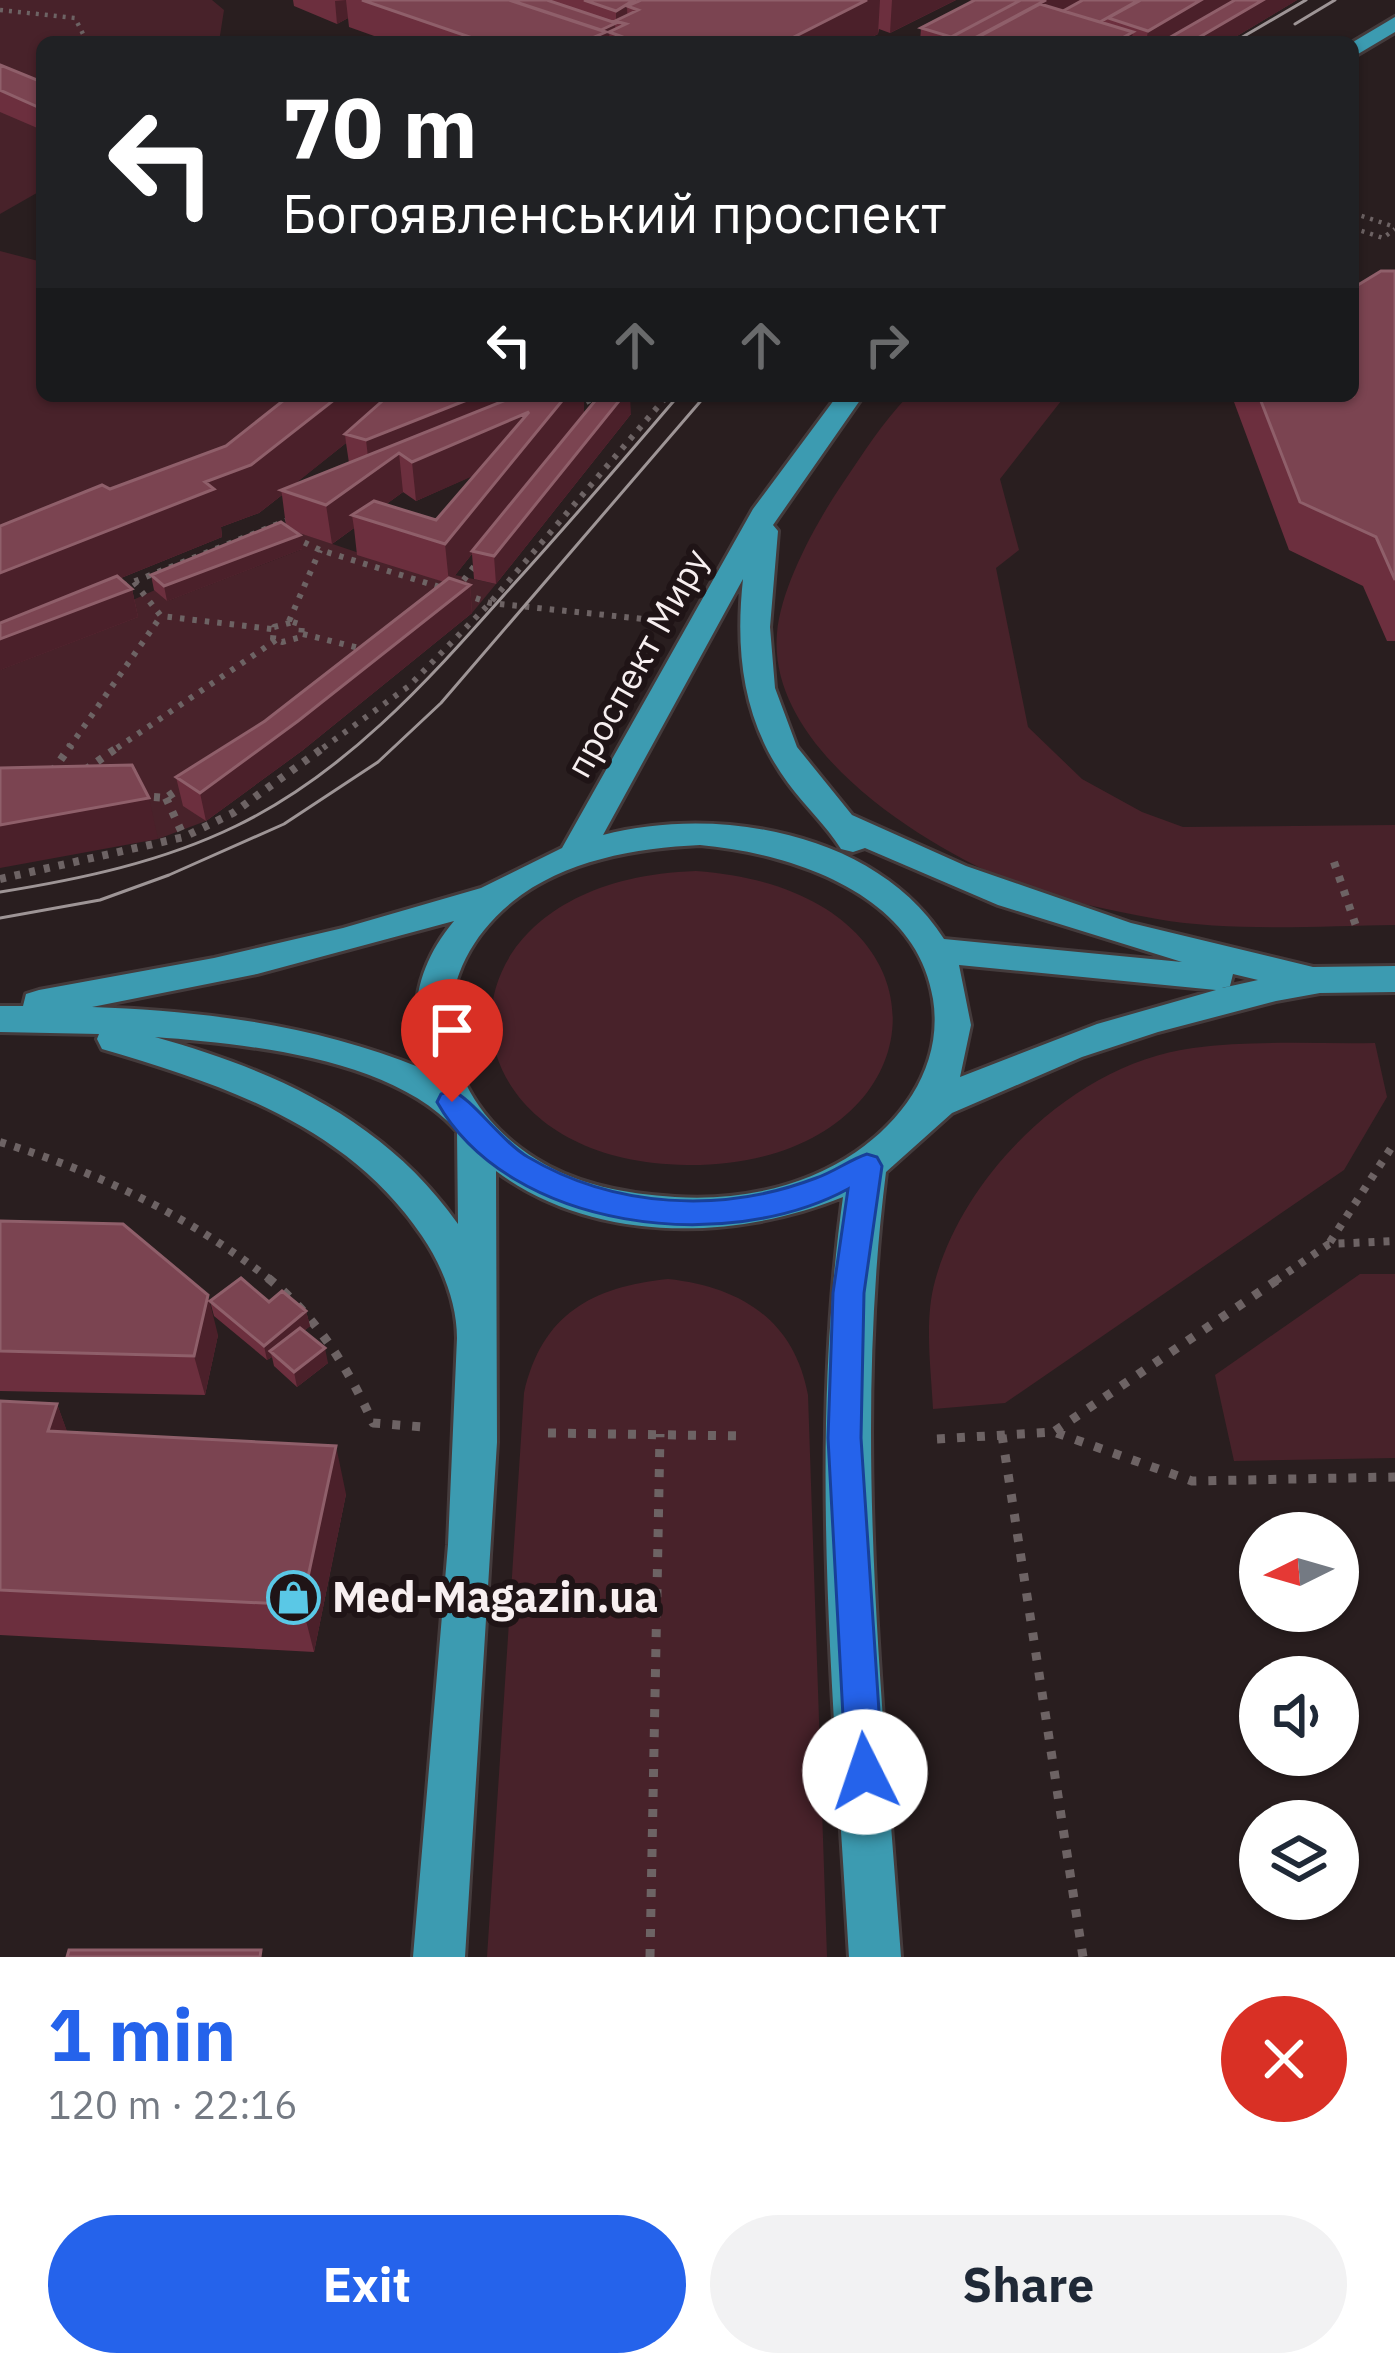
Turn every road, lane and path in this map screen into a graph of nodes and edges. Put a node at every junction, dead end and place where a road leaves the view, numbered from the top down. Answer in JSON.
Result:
{"nodes":[{"id":1,"x":0,"y":10,"type":"edge"},
{"id":2,"x":1395,"y":23,"type":"edge"},
{"id":3,"x":84,"y":36,"type":"edge"},
{"id":4,"x":1359,"y":47,"type":"edge"},
{"id":5,"x":1359,"y":215,"type":"edge"},
{"id":6,"x":1395,"y":228,"type":"edge"},
{"id":7,"x":1359,"y":231,"type":"edge"},
{"id":8,"x":585,"y":402,"type":"edge"},
{"id":9,"x":662,"y":402,"type":"edge"},
{"id":10,"x":846,"y":402,"type":"edge"},
{"id":11,"x":556,"y":416,"type":"edge"},
{"id":12,"x":767,"y":509,"type":"junction"},
{"id":13,"x":314,"y":511,"type":"edge"},
{"id":14,"x":287,"y":512,"type":"edge"},
{"id":15,"x":270,"y":526,"type":"junction"},
{"id":16,"x":320,"y":550,"type":"junction"},
{"id":17,"x":483,"y":556,"type":"edge"},
{"id":18,"x":134,"y":582,"type":"junction"},
{"id":19,"x":115,"y":590,"type":"edge"},
{"id":20,"x":455,"y":591,"type":"junction"},
{"id":21,"x":438,"y":603,"type":"edge"},
{"id":22,"x":490,"y":603,"type":"junction"},
{"id":23,"x":161,"y":616,"type":"junction"},
{"id":24,"x":644,"y":619,"type":"dead end"},
{"id":25,"x":289,"y":623,"type":"junction"},
{"id":26,"x":272,"y":629,"type":"junction"},
{"id":27,"x":303,"y":634,"type":"junction"},
{"id":28,"x":276,"y":640,"type":"junction"},
{"id":29,"x":350,"y":664,"type":"edge"},
{"id":30,"x":203,"y":771,"type":"edge"},
{"id":31,"x":79,"y":774,"type":"edge"},
{"id":32,"x":40,"y":790,"type":"edge"},
{"id":33,"x":124,"y":794,"type":"edge"},
{"id":34,"x":166,"y":798,"type":"junction"},
{"id":35,"x":842,"y":823,"type":"junction"},
{"id":36,"x":184,"y":836,"type":"junction"},
{"id":37,"x":576,"y":854,"type":"junction"},
{"id":38,"x":1334,"y":862,"type":"dead end"},
{"id":39,"x":0,"y":880,"type":"edge"},
{"id":40,"x":506,"y":890,"type":"junction"},
{"id":41,"x":886,"y":896,"type":"junction"},
{"id":42,"x":1356,"y":926,"type":"dead end"},
{"id":43,"x":934,"y":950,"type":"junction"},
{"id":44,"x":1395,"y":979,"type":"edge"},
{"id":45,"x":1319,"y":980,"type":"junction"},
{"id":46,"x":2,"y":1015,"type":"edge"},
{"id":47,"x":926,"y":1111,"type":"junction"},
{"id":48,"x":463,"y":1117,"type":"junction"},
{"id":49,"x":0,"y":1142,"type":"edge"},
{"id":50,"x":1395,"y":1142,"type":"edge"},
{"id":51,"x":867,"y":1166,"type":"junction"},
{"id":52,"x":1395,"y":1241,"type":"edge"},
{"id":53,"x":1329,"y":1244,"type":"junction"},
{"id":54,"x":480,"y":1322,"type":"junction"},
{"id":55,"x":430,"y":1427,"type":"dead end"},
{"id":56,"x":1054,"y":1432,"type":"junction"},
{"id":57,"x":548,"y":1433,"type":"dead end"},
{"id":58,"x":659,"y":1435,"type":"junction"},
{"id":59,"x":745,"y":1436,"type":"dead end"},
{"id":60,"x":1002,"y":1436,"type":"junction"},
{"id":61,"x":937,"y":1439,"type":"dead end"},
{"id":62,"x":1395,"y":1477,"type":"edge"},
{"id":63,"x":440,"y":1957,"type":"edge"},
{"id":64,"x":650,"y":1957,"type":"edge"},
{"id":65,"x":875,"y":1957,"type":"edge"},
{"id":66,"x":1083,"y":1957,"type":"edge"}],
"edges":[{"from":1,"to":3,"type":"path"},
{"from":2,"to":4,"type":"main road"},
{"from":5,"to":6,"type":"path"},
{"from":6,"to":7,"type":"path"},
{"from":8,"to":11,"type":"path"},
{"from":9,"to":22,"type":"path"},
{"from":10,"to":12,"type":"main road","name":"проспект Миру"},
{"from":12,"to":35,"type":"main road","name":"проспект Миру"},
{"from":12,"to":37,"type":"main road","name":"проспект Миру"},
{"from":13,"to":15,"type":"path"},
{"from":14,"to":15,"type":"path"},
{"from":15,"to":16,"type":"path"},
{"from":15,"to":18,"type":"path"},
{"from":16,"to":20,"type":"path"},
{"from":16,"to":25,"type":"path"},
{"from":17,"to":20,"type":"path"},
{"from":18,"to":19,"type":"path"},
{"from":18,"to":23,"type":"path"},
{"from":20,"to":21,"type":"path"},
{"from":20,"to":22,"type":"path"},
{"from":22,"to":24,"type":"path"},
{"from":22,"to":36,"type":"path"},
{"from":23,"to":26,"type":"path"},
{"from":23,"to":32,"type":"path"},
{"from":25,"to":26,"type":"path"},
{"from":25,"to":27,"type":"path"},
{"from":26,"to":28,"type":"path"},
{"from":27,"to":28,"type":"path"},
{"from":27,"to":29,"type":"path"},
{"from":28,"to":31,"type":"path"},
{"from":30,"to":34,"type":"path"},
{"from":33,"to":34,"type":"path"},
{"from":34,"to":36,"type":"path"},
{"from":35,"to":41,"type":"main road","name":"проспект Миру"},
{"from":35,"to":45,"type":"main road"},
{"from":36,"to":39,"type":"path"},
{"from":37,"to":40,"type":"main road"},
{"from":37,"to":41,"type":"main road"},
{"from":38,"to":42,"type":"path"},
{"from":40,"to":46,"type":"main road"},
{"from":40,"to":48,"type":"main road"},
{"from":41,"to":43,"type":"main road"},
{"from":43,"to":45,"type":"main road"},
{"from":43,"to":47,"type":"main road"},
{"from":44,"to":45,"type":"main road"},
{"from":45,"to":47,"type":"main road"},
{"from":46,"to":48,"type":"main road"},
{"from":46,"to":54,"type":"main road"},
{"from":47,"to":51,"type":"main road"},
{"from":48,"to":51,"type":"main road"},
{"from":48,"to":54,"type":"main road"},
{"from":49,"to":55,"type":"path"},
{"from":50,"to":53,"type":"path"},
{"from":51,"to":65,"type":"main road"},
{"from":52,"to":53,"type":"path"},
{"from":53,"to":56,"type":"path"},
{"from":54,"to":63,"type":"main road"},
{"from":56,"to":60,"type":"path"},
{"from":56,"to":62,"type":"path"},
{"from":57,"to":58,"type":"path"},
{"from":58,"to":59,"type":"path"},
{"from":58,"to":64,"type":"path"},
{"from":60,"to":61,"type":"path"},
{"from":60,"to":66,"type":"path"}]}
